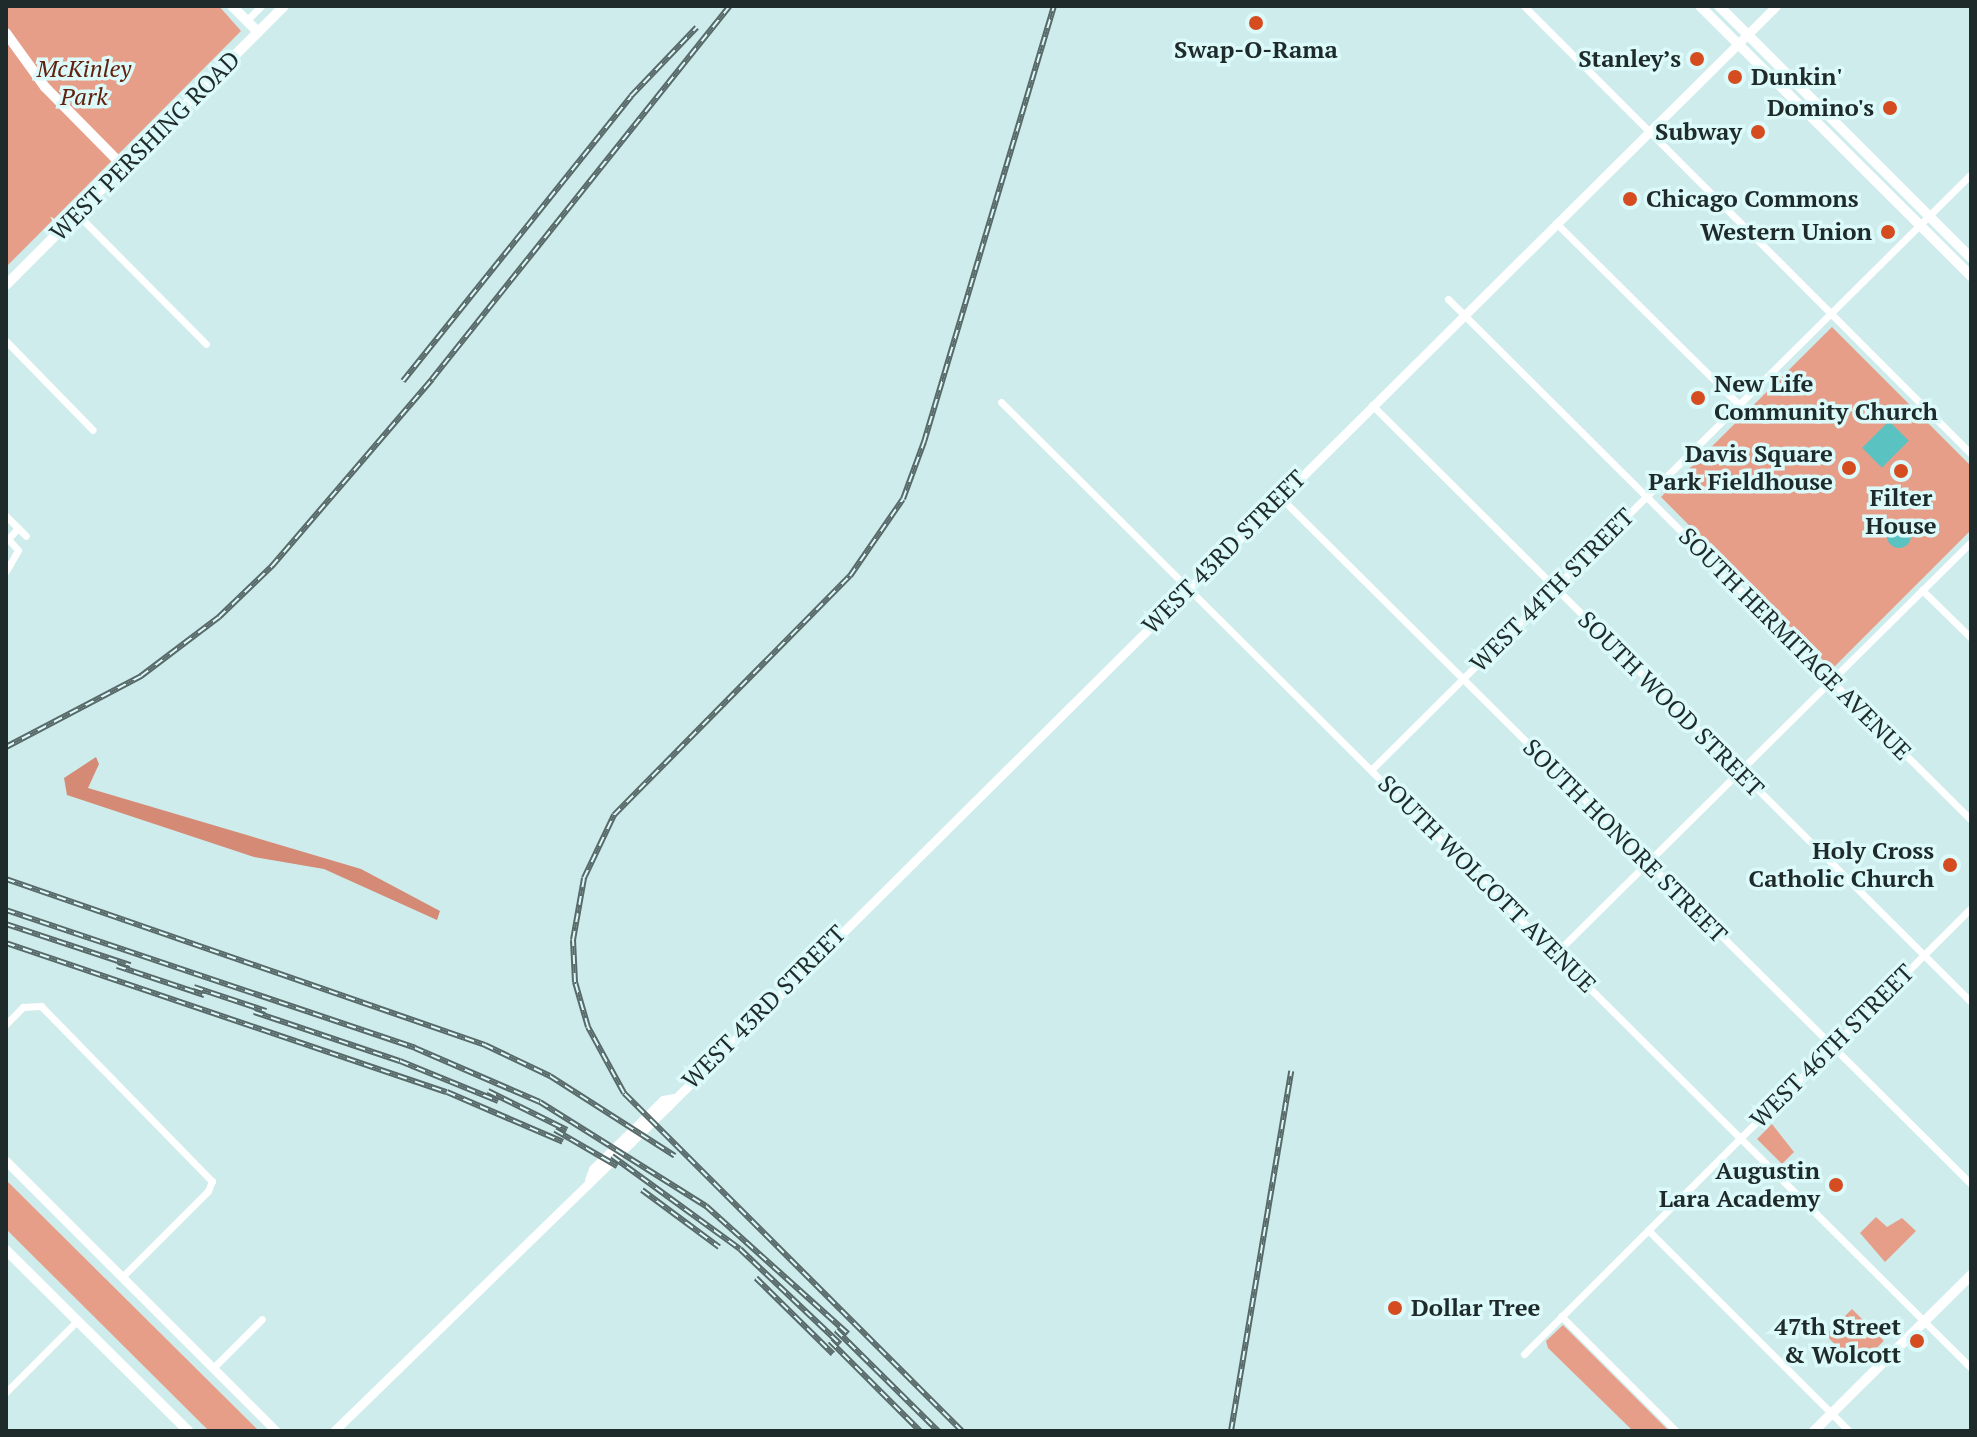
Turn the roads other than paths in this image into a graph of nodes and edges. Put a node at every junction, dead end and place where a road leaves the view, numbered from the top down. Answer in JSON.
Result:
{"nodes":[{"id":1,"x":232,"y":6,"type":"edge"},
{"id":2,"x":261,"y":6,"type":"edge"},
{"id":3,"x":284,"y":6,"type":"edge"},
{"id":4,"x":1524,"y":6,"type":"edge"},
{"id":5,"x":1700,"y":6,"type":"edge"},
{"id":6,"x":1719,"y":6,"type":"edge"},
{"id":7,"x":1776,"y":6,"type":"edge"},
{"id":8,"x":246,"y":21,"type":"junction"},
{"id":9,"x":258,"y":32,"type":"junction"},
{"id":10,"x":6,"y":33,"type":"edge"},
{"id":11,"x":1747,"y":34,"type":"junction"},
{"id":12,"x":1738,"y":43,"type":"junction"},
{"id":13,"x":1648,"y":132,"type":"junction"},
{"id":14,"x":124,"y":167,"type":"junction"},
{"id":15,"x":1971,"y":174,"type":"edge"},
{"id":16,"x":77,"y":214,"type":"junction"},
{"id":17,"x":1929,"y":216,"type":"junction"},
{"id":18,"x":1556,"y":223,"type":"junction"},
{"id":19,"x":1920,"y":225,"type":"junction"},
{"id":20,"x":1971,"y":258,"type":"edge"},
{"id":21,"x":1971,"y":276,"type":"edge"},
{"id":22,"x":6,"y":285,"type":"edge"},
{"id":23,"x":1448,"y":299,"type":"dead end"},
{"id":24,"x":1464,"y":314,"type":"junction"},
{"id":25,"x":1831,"y":314,"type":"junction"},
{"id":26,"x":6,"y":341,"type":"edge"},
{"id":27,"x":206,"y":344,"type":"dead end"},
{"id":28,"x":1001,"y":402,"type":"dead end"},
{"id":29,"x":1372,"y":405,"type":"junction"},
{"id":30,"x":1739,"y":405,"type":"junction"},
{"id":31,"x":93,"y":430,"type":"dead end"},
{"id":32,"x":1971,"y":454,"type":"edge"},
{"id":33,"x":1280,"y":497,"type":"junction"},
{"id":34,"x":1646,"y":497,"type":"junction"},
{"id":35,"x":6,"y":516,"type":"edge"},
{"id":36,"x":18,"y":528,"type":"junction"},
{"id":37,"x":26,"y":536,"type":"dead end"},
{"id":38,"x":1971,"y":542,"type":"edge"},
{"id":39,"x":6,"y":571,"type":"edge"},
{"id":40,"x":1188,"y":587,"type":"junction"},
{"id":41,"x":1555,"y":587,"type":"junction"},
{"id":42,"x":1922,"y":590,"type":"junction"},
{"id":43,"x":1971,"y":638,"type":"edge"},
{"id":44,"x":1463,"y":679,"type":"junction"},
{"id":45,"x":1831,"y":681,"type":"junction"},
{"id":46,"x":1372,"y":769,"type":"junction"},
{"id":47,"x":1739,"y":771,"type":"junction"},
{"id":48,"x":1971,"y":820,"type":"edge"},
{"id":49,"x":1647,"y":862,"type":"junction"},
{"id":50,"x":1971,"y":908,"type":"edge"},
{"id":51,"x":1556,"y":953,"type":"junction"},
{"id":52,"x":1924,"y":955,"type":"junction"},
{"id":53,"x":1971,"y":1002,"type":"edge"},
{"id":54,"x":6,"y":1024,"type":"edge"},
{"id":55,"x":1832,"y":1046,"type":"junction"},
{"id":56,"x":1741,"y":1138,"type":"junction"},
{"id":57,"x":6,"y":1161,"type":"edge"},
{"id":58,"x":1971,"y":1184,"type":"edge"},
{"id":59,"x":1648,"y":1230,"type":"junction"},
{"id":60,"x":6,"y":1250,"type":"edge"},
{"id":61,"x":1971,"y":1275,"type":"edge"},
{"id":62,"x":122,"y":1277,"type":"junction"},
{"id":63,"x":1561,"y":1316,"type":"junction"},
{"id":64,"x":262,"y":1319,"type":"dead end"},
{"id":65,"x":77,"y":1321,"type":"junction"},
{"id":66,"x":1924,"y":1322,"type":"junction"},
{"id":67,"x":1524,"y":1354,"type":"dead end"},
{"id":68,"x":213,"y":1368,"type":"junction"},
{"id":69,"x":1971,"y":1368,"type":"edge"},
{"id":70,"x":6,"y":1392,"type":"edge"},
{"id":71,"x":1832,"y":1414,"type":"junction"},
{"id":72,"x":188,"y":1431,"type":"edge"},
{"id":73,"x":276,"y":1431,"type":"edge"},
{"id":74,"x":334,"y":1431,"type":"edge"},
{"id":75,"x":1676,"y":1431,"type":"edge"},
{"id":76,"x":1814,"y":1431,"type":"edge"},
{"id":77,"x":1849,"y":1431,"type":"edge"}],
"edges":[{"from":1,"to":8,"type":"main road"},
{"from":2,"to":8,"type":"street","name":"WEST PERSHING ROAD"},
{"from":3,"to":9,"type":"main road","name":"WEST PERSHING ROAD"},
{"from":4,"to":13,"type":"street"},
{"from":5,"to":12,"type":"main road"},
{"from":6,"to":11,"type":"main road"},
{"from":7,"to":11,"type":"street","name":"WEST 43RD STREET"},
{"from":8,"to":9,"type":"main road"},
{"from":9,"to":14,"type":"main road","name":"WEST PERSHING ROAD"},
{"from":10,"to":14,"type":"main road"},
{"from":11,"to":12,"type":"street","name":"WEST 43RD STREET"},
{"from":11,"to":17,"type":"main road"},
{"from":12,"to":13,"type":"street","name":"WEST 43RD STREET"},
{"from":12,"to":19,"type":"main road"},
{"from":13,"to":18,"type":"street","name":"WEST 43RD STREET"},
{"from":13,"to":25,"type":"street"},
{"from":14,"to":16,"type":"main road","name":"WEST PERSHING ROAD"},
{"from":15,"to":17,"type":"street","name":"WEST 44TH STREET"},
{"from":16,"to":22,"type":"main road","name":"WEST PERSHING ROAD"},
{"from":16,"to":27,"type":"street"},
{"from":17,"to":19,"type":"street","name":"WEST 44TH STREET"},
{"from":17,"to":20,"type":"main road"},
{"from":18,"to":24,"type":"street","name":"WEST 43RD STREET"},
{"from":18,"to":30,"type":"street"},
{"from":19,"to":21,"type":"main road"},
{"from":19,"to":25,"type":"street","name":"WEST 44TH STREET"},
{"from":23,"to":24,"type":"street","name":"SOUTH HERMITAGE AVENUE"},
{"from":24,"to":29,"type":"street","name":"WEST 43RD STREET"},
{"from":24,"to":34,"type":"street","name":"SOUTH HERMITAGE AVENUE"},
{"from":25,"to":30,"type":"street","name":"WEST 44TH STREET"},
{"from":25,"to":32,"type":"street"},
{"from":26,"to":31,"type":"street"},
{"from":28,"to":40,"type":"street","name":"SOUTH WOLCOTT AVENUE"},
{"from":29,"to":33,"type":"street","name":"WEST 43RD STREET"},
{"from":29,"to":41,"type":"street","name":"SOUTH WOOD STREET"},
{"from":30,"to":34,"type":"street","name":"WEST 44TH STREET"},
{"from":33,"to":40,"type":"street","name":"WEST 43RD STREET"},
{"from":33,"to":44,"type":"street","name":"SOUTH HONORE STREET"},
{"from":34,"to":41,"type":"street","name":"WEST 44TH STREET"},
{"from":34,"to":45,"type":"street","name":"SOUTH HERMITAGE AVENUE"},
{"from":35,"to":36,"type":"street"},
{"from":36,"to":37,"type":"street"},
{"from":36,"to":39,"type":"street"},
{"from":38,"to":42,"type":"street"},
{"from":40,"to":46,"type":"street","name":"SOUTH WOLCOTT AVENUE"},
{"from":40,"to":74,"type":"street","name":"WEST 43RD STREET"},
{"from":41,"to":44,"type":"street","name":"WEST 44TH STREET"},
{"from":41,"to":47,"type":"street","name":"SOUTH WOOD STREET"},
{"from":42,"to":43,"type":"street"},
{"from":42,"to":45,"type":"street"},
{"from":44,"to":46,"type":"street","name":"WEST 44TH STREET"},
{"from":44,"to":49,"type":"street","name":"SOUTH HONORE STREET"},
{"from":45,"to":47,"type":"street"},
{"from":45,"to":48,"type":"street","name":"SOUTH HERMITAGE AVENUE"},
{"from":46,"to":51,"type":"street","name":"SOUTH WOLCOTT AVENUE"},
{"from":47,"to":49,"type":"street"},
{"from":47,"to":52,"type":"street","name":"SOUTH WOOD STREET"},
{"from":49,"to":51,"type":"street"},
{"from":49,"to":55,"type":"street","name":"SOUTH HONORE STREET"},
{"from":50,"to":52,"type":"street","name":"WEST 46TH STREET"},
{"from":51,"to":56,"type":"street","name":"SOUTH WOLCOTT AVENUE"},
{"from":52,"to":53,"type":"street","name":"SOUTH WOOD STREET"},
{"from":52,"to":55,"type":"street","name":"WEST 46TH STREET"},
{"from":54,"to":62,"type":"street"},
{"from":55,"to":56,"type":"street","name":"WEST 46TH STREET"},
{"from":55,"to":58,"type":"street","name":"SOUTH HONORE STREET"},
{"from":56,"to":59,"type":"street","name":"WEST 46TH STREET"},
{"from":56,"to":66,"type":"street","name":"SOUTH WOLCOTT AVENUE"},
{"from":57,"to":62,"type":"street"},
{"from":59,"to":63,"type":"street","name":"WEST 46TH STREET"},
{"from":59,"to":71,"type":"street"},
{"from":60,"to":65,"type":"main road"},
{"from":61,"to":66,"type":"main road"},
{"from":62,"to":68,"type":"street"},
{"from":63,"to":67,"type":"street","name":"WEST 46TH STREET"},
{"from":63,"to":75,"type":"street"},
{"from":64,"to":68,"type":"street"},
{"from":65,"to":70,"type":"street"},
{"from":65,"to":72,"type":"main road"},
{"from":66,"to":69,"type":"street","name":"SOUTH WOLCOTT AVENUE"},
{"from":66,"to":71,"type":"main road"},
{"from":68,"to":73,"type":"street"},
{"from":71,"to":76,"type":"main road"},
{"from":71,"to":77,"type":"street"}]}
